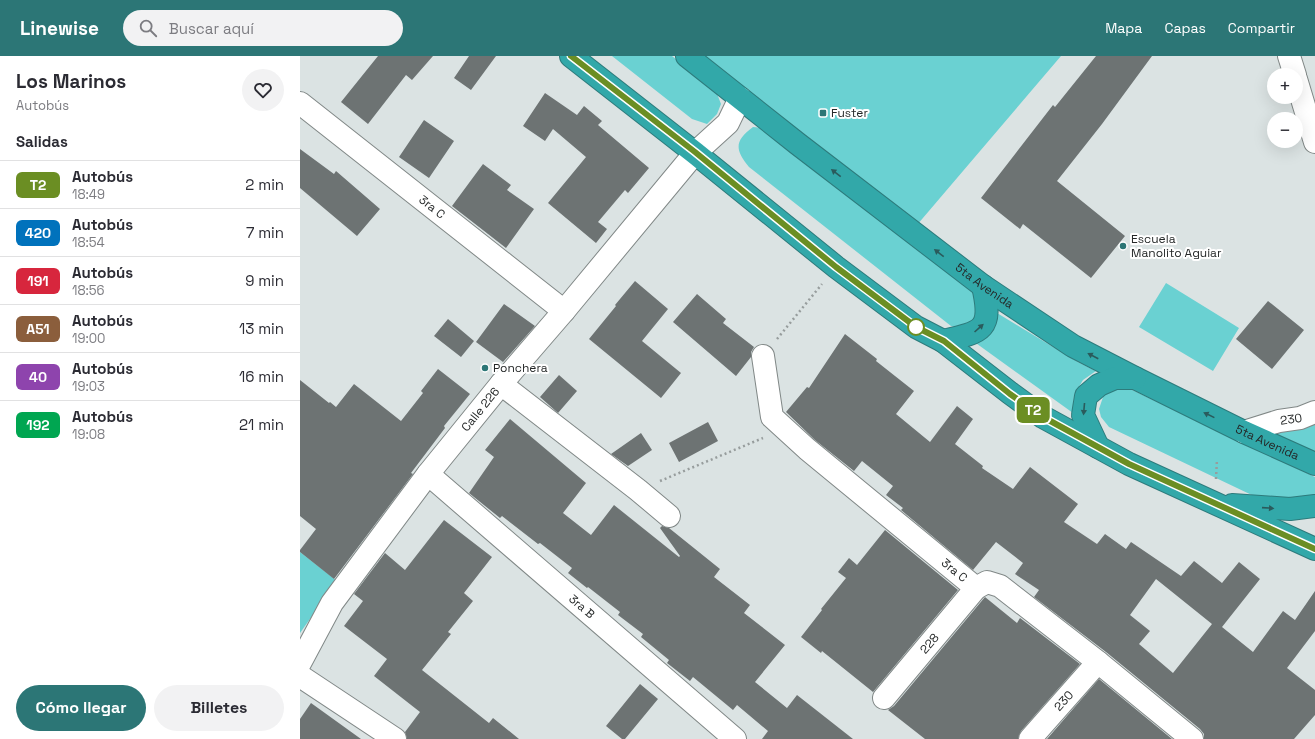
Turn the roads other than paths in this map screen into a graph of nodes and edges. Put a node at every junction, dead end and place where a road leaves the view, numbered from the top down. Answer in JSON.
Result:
{"nodes":[{"id":1,"x":571,"y":56,"type":"edge"},
{"id":2,"x":687,"y":56,"type":"edge"},
{"id":3,"x":1289,"y":56,"type":"edge"},
{"id":4,"x":1293,"y":68,"type":"edge"},
{"id":5,"x":740,"y":98,"type":"junction"},
{"id":6,"x":1303,"y":102,"type":"edge"},
{"id":7,"x":300,"y":103,"type":"edge"},
{"id":8,"x":1315,"y":142,"type":"edge"},
{"id":9,"x":695,"y":152,"type":"junction"},
{"id":10,"x":983,"y":286,"type":"junction"},
{"id":11,"x":564,"y":311,"type":"junction"},
{"id":12,"x":944,"y":341,"type":"junction"},
{"id":13,"x":763,"y":356,"type":"road end"},
{"id":14,"x":1135,"y":378,"type":"junction"},
{"id":15,"x":501,"y":384,"type":"junction"},
{"id":16,"x":1315,"y":412,"type":"edge"},
{"id":17,"x":1244,"y":432,"type":"junction"},
{"id":18,"x":1098,"y":447,"type":"junction"},
{"id":19,"x":1315,"y":464,"type":"edge"},
{"id":20,"x":428,"y":474,"type":"junction"},
{"id":21,"x":1215,"y":504,"type":"junction"},
{"id":22,"x":1315,"y":506,"type":"edge"},
{"id":23,"x":669,"y":516,"type":"dead end"},
{"id":24,"x":1315,"y":549,"type":"edge"},
{"id":25,"x":976,"y":588,"type":"junction"},
{"id":26,"x":1098,"y":662,"type":"junction"},
{"id":27,"x":300,"y":663,"type":"edge"},
{"id":28,"x":300,"y":676,"type":"edge"},
{"id":29,"x":884,"y":698,"type":"dead end"},
{"id":30,"x":395,"y":739,"type":"edge"},
{"id":31,"x":735,"y":739,"type":"edge"},
{"id":32,"x":1030,"y":739,"type":"edge"},
{"id":33,"x":1192,"y":739,"type":"edge"}],
"edges":[{"from":1,"to":9,"type":"highway"},
{"from":2,"to":5,"type":"highway","name":"5ta Avenida"},
{"from":3,"to":4,"type":"street"},
{"from":5,"to":9,"type":"street","name":"Calle 226"},
{"from":10,"to":5,"type":"highway","name":"5ta Avenida","one_way":true},
{"from":6,"to":8,"type":"street"},
{"from":7,"to":11,"type":"street","name":"3ra C"},
{"from":9,"to":11,"type":"street","name":"Calle 226"},
{"from":9,"to":12,"type":"highway"},
{"from":12,"to":10,"type":"highway","one_way":true},
{"from":14,"to":10,"type":"highway","name":"5ta Avenida","one_way":true},
{"from":11,"to":15,"type":"street","name":"Calle 226"},
{"from":12,"to":18,"type":"highway"},
{"from":13,"to":25,"type":"street","name":"3ra C"},
{"from":17,"to":14,"type":"highway","name":"5ta Avenida","one_way":true},
{"from":14,"to":18,"type":"highway","one_way":true},
{"from":15,"to":20,"type":"street","name":"Calle 226"},
{"from":15,"to":23,"type":"street"},
{"from":16,"to":17,"type":"street","name":"230"},
{"from":17,"to":19,"type":"highway","name":"5ta Avenida"},
{"from":18,"to":21,"type":"highway"},
{"from":20,"to":27,"type":"street","name":"Calle 226"},
{"from":20,"to":31,"type":"street","name":"3ra B"},
{"from":21,"to":22,"type":"highway","one_way":true},
{"from":21,"to":24,"type":"highway"},
{"from":25,"to":26,"type":"street","name":"3ra C"},
{"from":25,"to":29,"type":"street","name":"228"},
{"from":26,"to":32,"type":"street","name":"230"},
{"from":26,"to":33,"type":"street","name":"3ra C"},
{"from":28,"to":30,"type":"street"}]}
